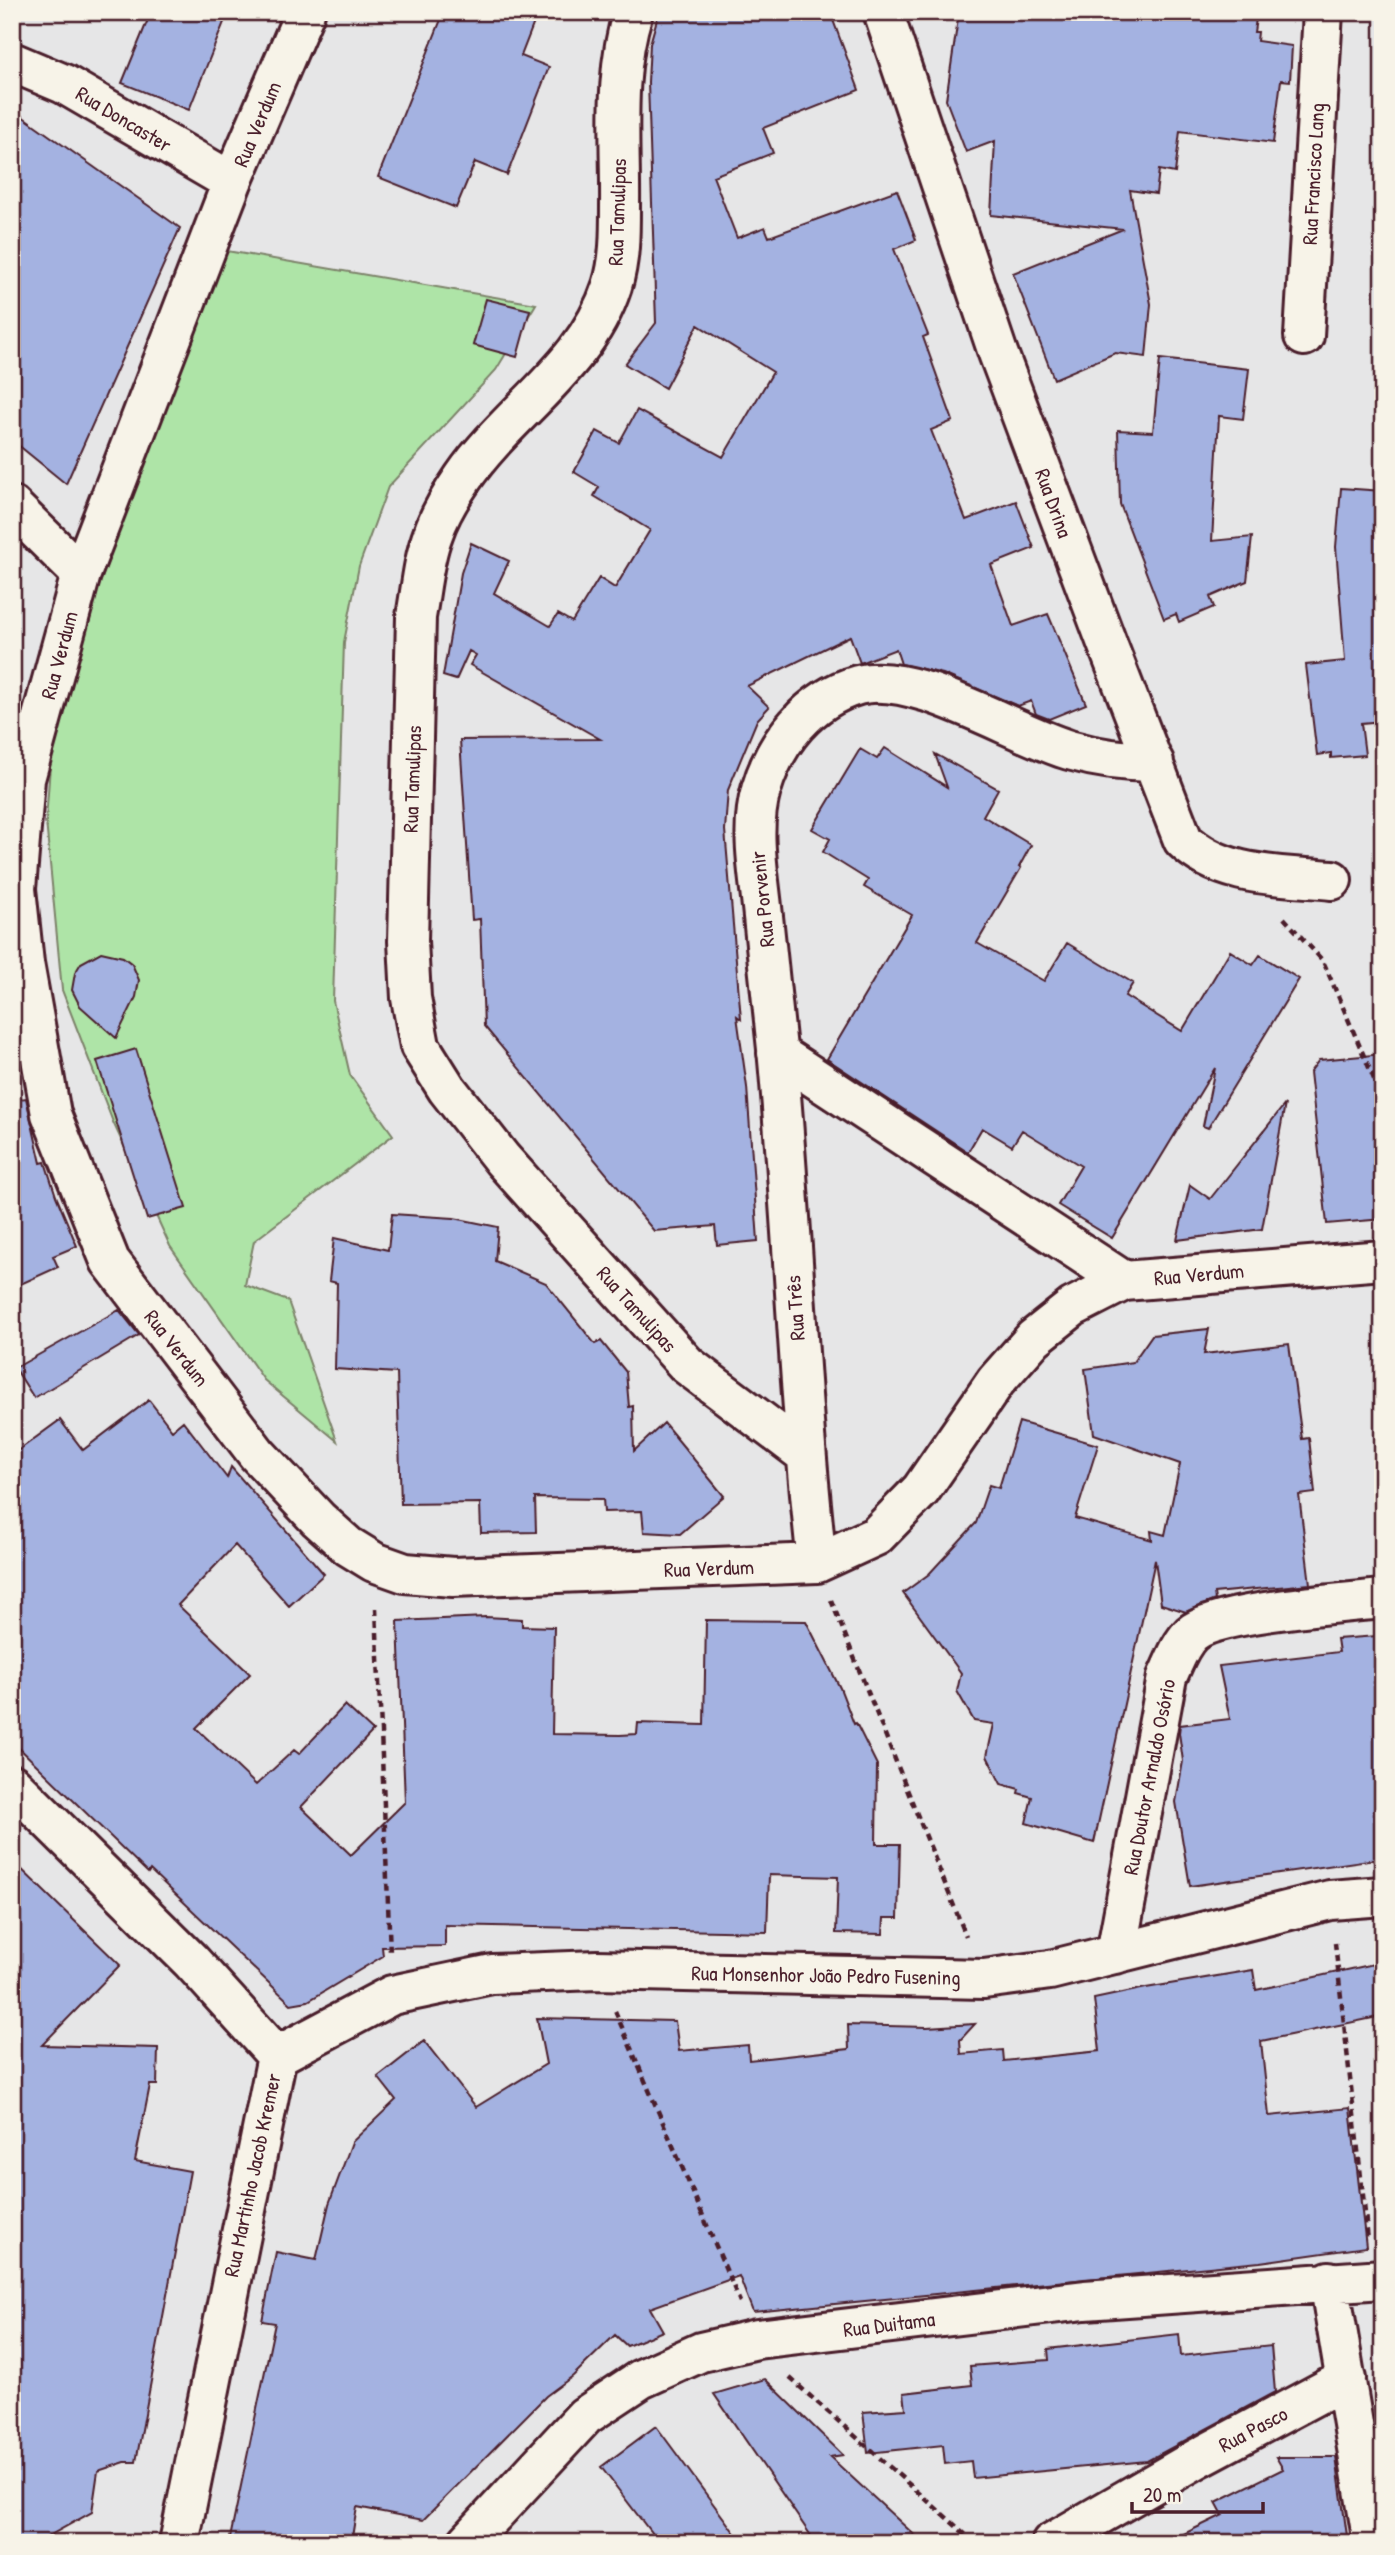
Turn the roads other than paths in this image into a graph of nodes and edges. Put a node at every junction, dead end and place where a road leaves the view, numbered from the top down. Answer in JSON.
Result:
{"nodes":[{"id":1,"x":305,"y":12,"type":"edge"},
{"id":2,"x":633,"y":12,"type":"edge"},
{"id":3,"x":883,"y":12,"type":"edge"},
{"id":4,"x":1323,"y":12,"type":"edge"},
{"id":5,"x":12,"y":62,"type":"edge"},
{"id":6,"x":232,"y":183,"type":"junction"},
{"id":7,"x":1304,"y":336,"type":"dead end"},
{"id":8,"x":12,"y":506,"type":"edge"},
{"id":9,"x":80,"y":574,"type":"junction"},
{"id":10,"x":1154,"y":762,"type":"junction"},
{"id":11,"x":1332,"y":880,"type":"dead end"},
{"id":12,"x":777,"y":1053,"type":"junction"},
{"id":13,"x":1383,"y":1260,"type":"edge"},
{"id":14,"x":1124,"y":1281,"type":"junction"},
{"id":15,"x":805,"y":1454,"type":"junction"},
{"id":16,"x":817,"y":1563,"type":"junction"},
{"id":17,"x":1383,"y":1599,"type":"edge"},
{"id":18,"x":12,"y":1784,"type":"edge"},
{"id":19,"x":1383,"y":1896,"type":"edge"},
{"id":20,"x":1116,"y":1954,"type":"junction"},
{"id":21,"x":277,"y":2056,"type":"junction"},
{"id":22,"x":1378,"y":2279,"type":"edge"},
{"id":23,"x":1329,"y":2281,"type":"junction"},
{"id":24,"x":1346,"y":2379,"type":"junction"},
{"id":25,"x":178,"y":2543,"type":"edge"},
{"id":26,"x":467,"y":2543,"type":"edge"},
{"id":27,"x":1051,"y":2543,"type":"edge"},
{"id":28,"x":1373,"y":2543,"type":"edge"}],
"edges":[{"from":1,"to":6,"type":"street","name":"Rua Verdum"},
{"from":2,"to":15,"type":"street","name":"Rua Tamulipas"},
{"from":3,"to":10,"type":"street","name":"Rua Drina"},
{"from":4,"to":7,"type":"street","name":"Rua Francisco Lang"},
{"from":5,"to":6,"type":"street","name":"Rua Doncaster"},
{"from":6,"to":9,"type":"street","name":"Rua Verdum"},
{"from":8,"to":9,"type":"street"},
{"from":9,"to":16,"type":"street","name":"Rua Verdum"},
{"from":10,"to":11,"type":"street","name":"Rua Drina"},
{"from":10,"to":12,"type":"street","name":"Rua Porvenir"},
{"from":12,"to":14,"type":"street"},
{"from":12,"to":15,"type":"street","name":"Rua Três"},
{"from":13,"to":14,"type":"street","name":"Rua Verdum"},
{"from":14,"to":16,"type":"street","name":"Rua Verdum"},
{"from":15,"to":16,"type":"street","name":"Rua Três"},
{"from":17,"to":20,"type":"street","name":"Rua Doutor Arnaldo Osório"},
{"from":18,"to":21,"type":"street","name":"Rua Martinho Jacob Kremer"},
{"from":19,"to":20,"type":"street","name":"Rua Monsenhor João Pedro Fusening"},
{"from":20,"to":21,"type":"street","name":"Rua Monsenhor João Pedro Fusening"},
{"from":21,"to":25,"type":"street","name":"Rua Martinho Jacob Kremer"},
{"from":22,"to":23,"type":"street","name":"Rua Duitama"},
{"from":23,"to":24,"type":"street"},
{"from":23,"to":26,"type":"street","name":"Rua Duitama"},
{"from":24,"to":27,"type":"street","name":"Rua Pasco"},
{"from":24,"to":28,"type":"street"}]}
